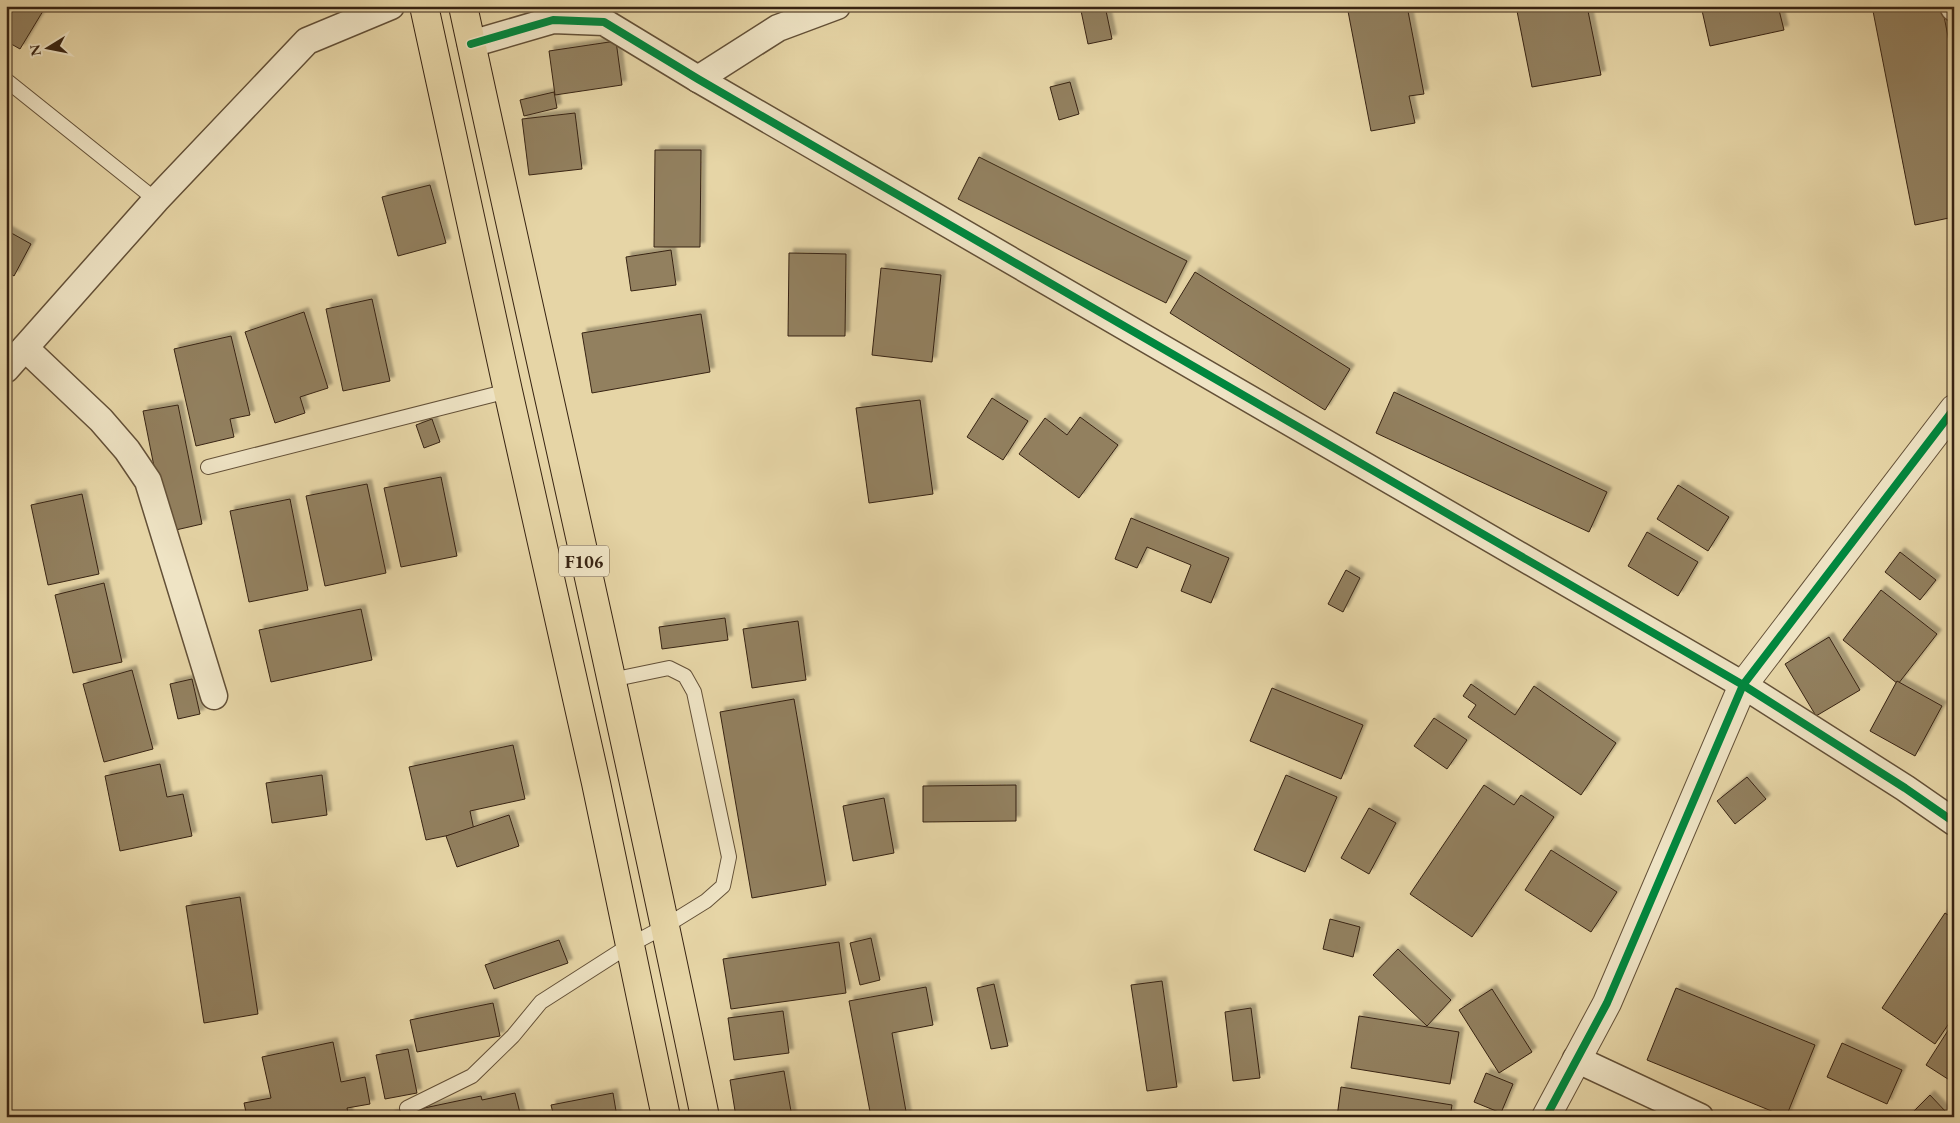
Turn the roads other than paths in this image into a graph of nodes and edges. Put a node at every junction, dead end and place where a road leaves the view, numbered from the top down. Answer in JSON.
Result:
{"nodes":[{"id":1,"x":391,"y":6,"type":"edge"},
{"id":2,"x":424,"y":6,"type":"edge"},
{"id":3,"x":463,"y":6,"type":"edge"},
{"id":4,"x":837,"y":6,"type":"edge"},
{"id":5,"x":471,"y":44,"type":"junction"},
{"id":6,"x":698,"y":79,"type":"junction"},
{"id":7,"x":6,"y":80,"type":"edge"},
{"id":8,"x":156,"y":200,"type":"junction"},
{"id":9,"x":25,"y":348,"type":"junction"},
{"id":10,"x":6,"y":369,"type":"edge"},
{"id":11,"x":508,"y":391,"type":"junction"},
{"id":12,"x":1954,"y":409,"type":"edge"},
{"id":13,"x":208,"y":467,"type":"dead end"},
{"id":14,"x":611,"y":680,"type":"junction"},
{"id":15,"x":1743,"y":684,"type":"junction"},
{"id":16,"x":214,"y":696,"type":"dead end"},
{"id":17,"x":1954,"y":822,"type":"edge"},
{"id":18,"x":664,"y":927,"type":"junction"},
{"id":19,"x":630,"y":945,"type":"junction"},
{"id":20,"x":1576,"y":1059,"type":"junction"},
{"id":21,"x":407,"y":1108,"type":"dead end"},
{"id":22,"x":666,"y":1117,"type":"edge"},
{"id":23,"x":704,"y":1117,"type":"edge"},
{"id":24,"x":1546,"y":1117,"type":"edge"},
{"id":25,"x":1700,"y":1117,"type":"edge"}],
"edges":[{"from":1,"to":8,"type":"street"},
{"from":2,"to":11,"type":"main road","number":"F106"},
{"from":3,"to":5,"type":"main road","number":"F106"},
{"from":4,"to":6,"type":"street"},
{"from":5,"to":6,"type":"street"},
{"from":5,"to":14,"type":"main road","number":"F106"},
{"from":6,"to":15,"type":"street"},
{"from":7,"to":8,"type":"lane"},
{"from":8,"to":9,"type":"street"},
{"from":9,"to":10,"type":"street"},
{"from":9,"to":16,"type":"street"},
{"from":11,"to":13,"type":"lane"},
{"from":11,"to":19,"type":"main road","number":"F106"},
{"from":12,"to":15,"type":"street"},
{"from":14,"to":18,"type":"main road","number":"F106"},
{"from":14,"to":18,"type":"lane"},
{"from":15,"to":17,"type":"street"},
{"from":15,"to":20,"type":"street"},
{"from":18,"to":19,"type":"lane"},
{"from":18,"to":23,"type":"main road","number":"F106"},
{"from":19,"to":21,"type":"lane"},
{"from":19,"to":22,"type":"main road","number":"F106"},
{"from":20,"to":24,"type":"street"},
{"from":20,"to":25,"type":"street"}]}
